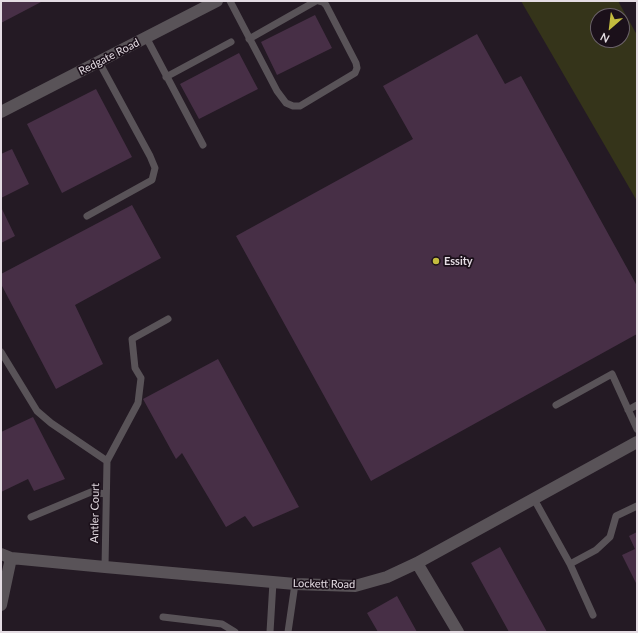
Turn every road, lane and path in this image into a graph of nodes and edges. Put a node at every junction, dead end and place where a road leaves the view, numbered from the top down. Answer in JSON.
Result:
{"nodes":[{"id":1,"x":230,"y":1,"type":"edge"},
{"id":2,"x":317,"y":1,"type":"edge"},
{"id":3,"x":213,"y":2,"type":"edge"},
{"id":4,"x":146,"y":37,"type":"junction"},
{"id":5,"x":249,"y":39,"type":"junction"},
{"id":6,"x":231,"y":42,"type":"dead end"},
{"id":7,"x":99,"y":62,"type":"junction"},
{"id":8,"x":166,"y":77,"type":"junction"},
{"id":9,"x":1,"y":112,"type":"edge"},
{"id":10,"x":203,"y":145,"type":"dead end"},
{"id":11,"x":87,"y":216,"type":"dead end"},
{"id":12,"x":168,"y":319,"type":"dead end"},
{"id":13,"x":1,"y":352,"type":"edge"},
{"id":14,"x":556,"y":405,"type":"dead end"},
{"id":15,"x":637,"y":405,"type":"edge"},
{"id":16,"x":628,"y":410,"type":"junction"},
{"id":17,"x":637,"y":429,"type":"edge"},
{"id":18,"x":637,"y":442,"type":"edge"},
{"id":19,"x":107,"y":461,"type":"junction"},
{"id":20,"x":106,"y":494,"type":"junction"},
{"id":21,"x":534,"y":499,"type":"junction"},
{"id":22,"x":637,"y":506,"type":"edge"},
{"id":23,"x":32,"y":517,"type":"dead end"},
{"id":24,"x":6,"y":556,"type":"edge"},
{"id":25,"x":417,"y":563,"type":"junction"},
{"id":26,"x":570,"y":564,"type":"junction"},
{"id":27,"x":105,"y":567,"type":"junction"},
{"id":28,"x":273,"y":582,"type":"junction"},
{"id":29,"x":294,"y":584,"type":"junction"},
{"id":30,"x":1,"y":605,"type":"edge"},
{"id":31,"x":593,"y":615,"type":"dead end"},
{"id":32,"x":163,"y":617,"type":"dead end"},
{"id":33,"x":235,"y":632,"type":"edge"},
{"id":34,"x":270,"y":632,"type":"edge"},
{"id":35,"x":288,"y":632,"type":"edge"},
{"id":36,"x":458,"y":632,"type":"edge"}],
"edges":[{"from":1,"to":5,"type":"lane"},
{"from":2,"to":5,"type":"lane"},
{"from":2,"to":5,"type":"lane"},
{"from":3,"to":4,"type":"street","name":"Redgate Road"},
{"from":4,"to":7,"type":"street","name":"Redgate Road"},
{"from":4,"to":8,"type":"lane"},
{"from":6,"to":8,"type":"lane"},
{"from":7,"to":9,"type":"street","name":"Redgate Road"},
{"from":7,"to":11,"type":"lane"},
{"from":8,"to":10,"type":"lane"},
{"from":12,"to":19,"type":"lane","name":"Antler Court"},
{"from":13,"to":19,"type":"lane"},
{"from":14,"to":16,"type":"lane"},
{"from":15,"to":16,"type":"lane"},
{"from":16,"to":17,"type":"lane"},
{"from":18,"to":21,"type":"street","name":"Lockett Road"},
{"from":19,"to":20,"type":"lane","name":"Antler Court"},
{"from":20,"to":23,"type":"lane"},
{"from":20,"to":27,"type":"lane","name":"Antler Court"},
{"from":21,"to":25,"type":"street","name":"Lockett Road"},
{"from":21,"to":26,"type":"lane"},
{"from":22,"to":26,"type":"lane"},
{"from":24,"to":27,"type":"street","name":"Lockett Road"},
{"from":24,"to":30,"type":"street"},
{"from":25,"to":29,"type":"street","name":"Lockett Road"},
{"from":25,"to":36,"type":"street"},
{"from":26,"to":31,"type":"lane"},
{"from":27,"to":28,"type":"street","name":"Lockett Road"},
{"from":28,"to":29,"type":"street","name":"Lockett Road"},
{"from":28,"to":34,"type":"lane"},
{"from":29,"to":35,"type":"lane"},
{"from":32,"to":33,"type":"lane"}]}
